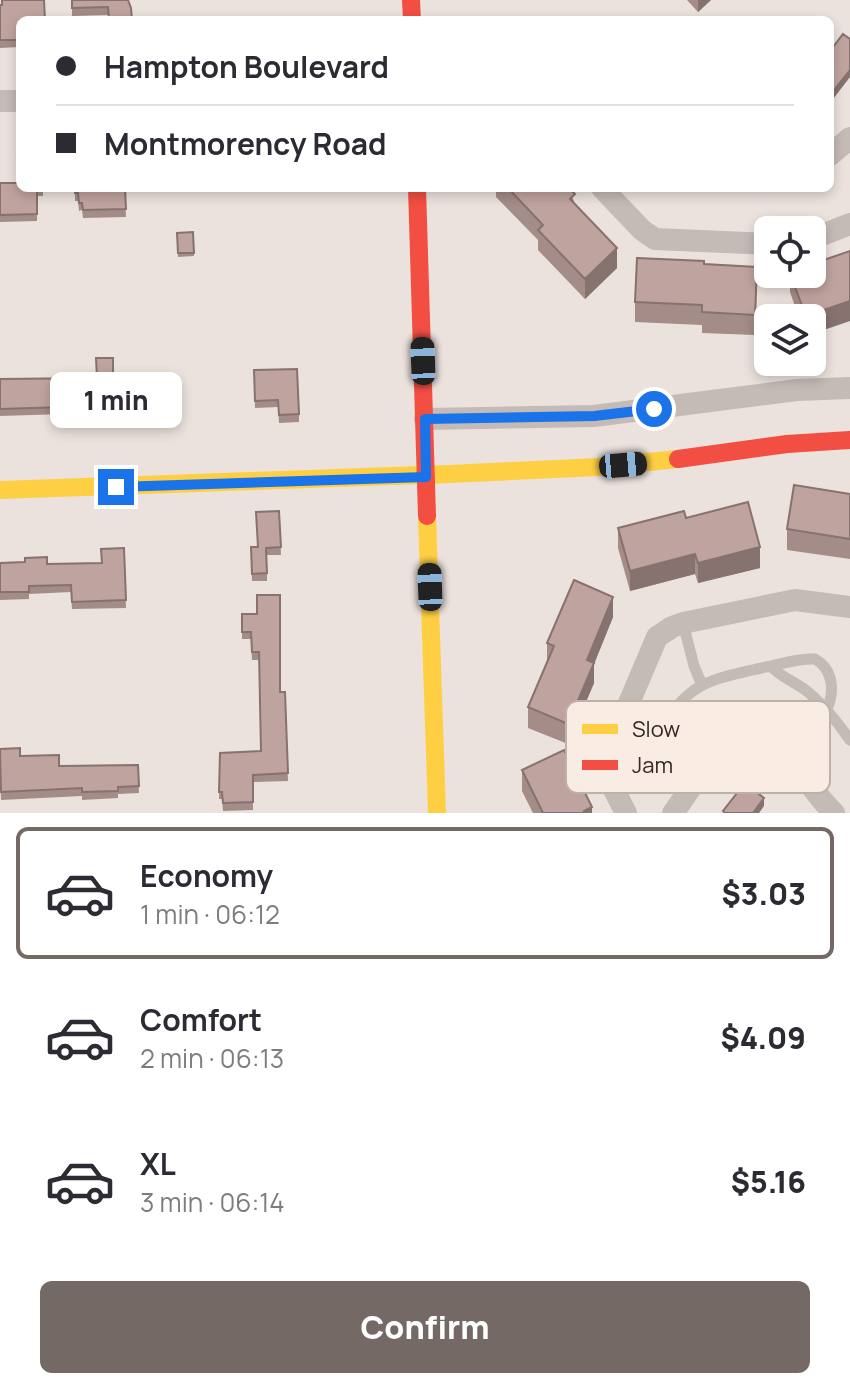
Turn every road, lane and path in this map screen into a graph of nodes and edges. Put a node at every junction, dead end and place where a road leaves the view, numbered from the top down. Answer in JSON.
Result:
{"nodes":[{"id":1,"x":850,"y":138,"type":"edge"},
{"id":2,"x":834,"y":152,"type":"edge"},
{"id":3,"x":417,"y":192,"type":"edge"},
{"id":4,"x":606,"y":192,"type":"edge"},
{"id":5,"x":850,"y":224,"type":"edge"},
{"id":6,"x":826,"y":233,"type":"edge"},
{"id":7,"x":754,"y":243,"type":"edge"},
{"id":8,"x":850,"y":388,"type":"edge"},
{"id":9,"x":425,"y":419,"type":"junction"},
{"id":10,"x":850,"y":440,"type":"edge"},
{"id":11,"x":426,"y":477,"type":"junction"},
{"id":12,"x":0,"y":490,"type":"edge"},
{"id":13,"x":850,"y":607,"type":"edge"},
{"id":14,"x":683,"y":623,"type":"junction"},
{"id":15,"x":771,"y":666,"type":"junction"},
{"id":16,"x":702,"y":685,"type":"junction"},
{"id":17,"x":629,"y":701,"type":"edge"},
{"id":18,"x":683,"y":701,"type":"edge"},
{"id":19,"x":817,"y":701,"type":"edge"},
{"id":20,"x":829,"y":701,"type":"edge"},
{"id":21,"x":830,"y":713,"type":"edge"},
{"id":22,"x":850,"y":740,"type":"edge"},
{"id":23,"x":616,"y":793,"type":"edge"},
{"id":24,"x":688,"y":793,"type":"edge"},
{"id":25,"x":818,"y":793,"type":"edge"},
{"id":26,"x":437,"y":813,"type":"edge"},
{"id":27,"x":626,"y":813,"type":"edge"},
{"id":28,"x":673,"y":813,"type":"edge"},
{"id":29,"x":834,"y":813,"type":"edge"}],
"edges":[{"from":1,"to":2,"type":"street"},
{"from":3,"to":9,"type":"street"},
{"from":4,"to":7,"type":"street"},
{"from":5,"to":6,"type":"street"},
{"from":8,"to":9,"type":"street"},
{"from":9,"to":11,"type":"street"},
{"from":10,"to":11,"type":"street"},
{"from":11,"to":12,"type":"street"},
{"from":11,"to":26,"type":"street"},
{"from":13,"to":14,"type":"street"},
{"from":14,"to":16,"type":"lane"},
{"from":14,"to":17,"type":"street"},
{"from":15,"to":16,"type":"lane"},
{"from":15,"to":19,"type":"lane"},
{"from":15,"to":20,"type":"lane"},
{"from":16,"to":18,"type":"lane"},
{"from":21,"to":22,"type":"lane"},
{"from":23,"to":27,"type":"street"},
{"from":24,"to":28,"type":"street"},
{"from":25,"to":29,"type":"street"}]}
